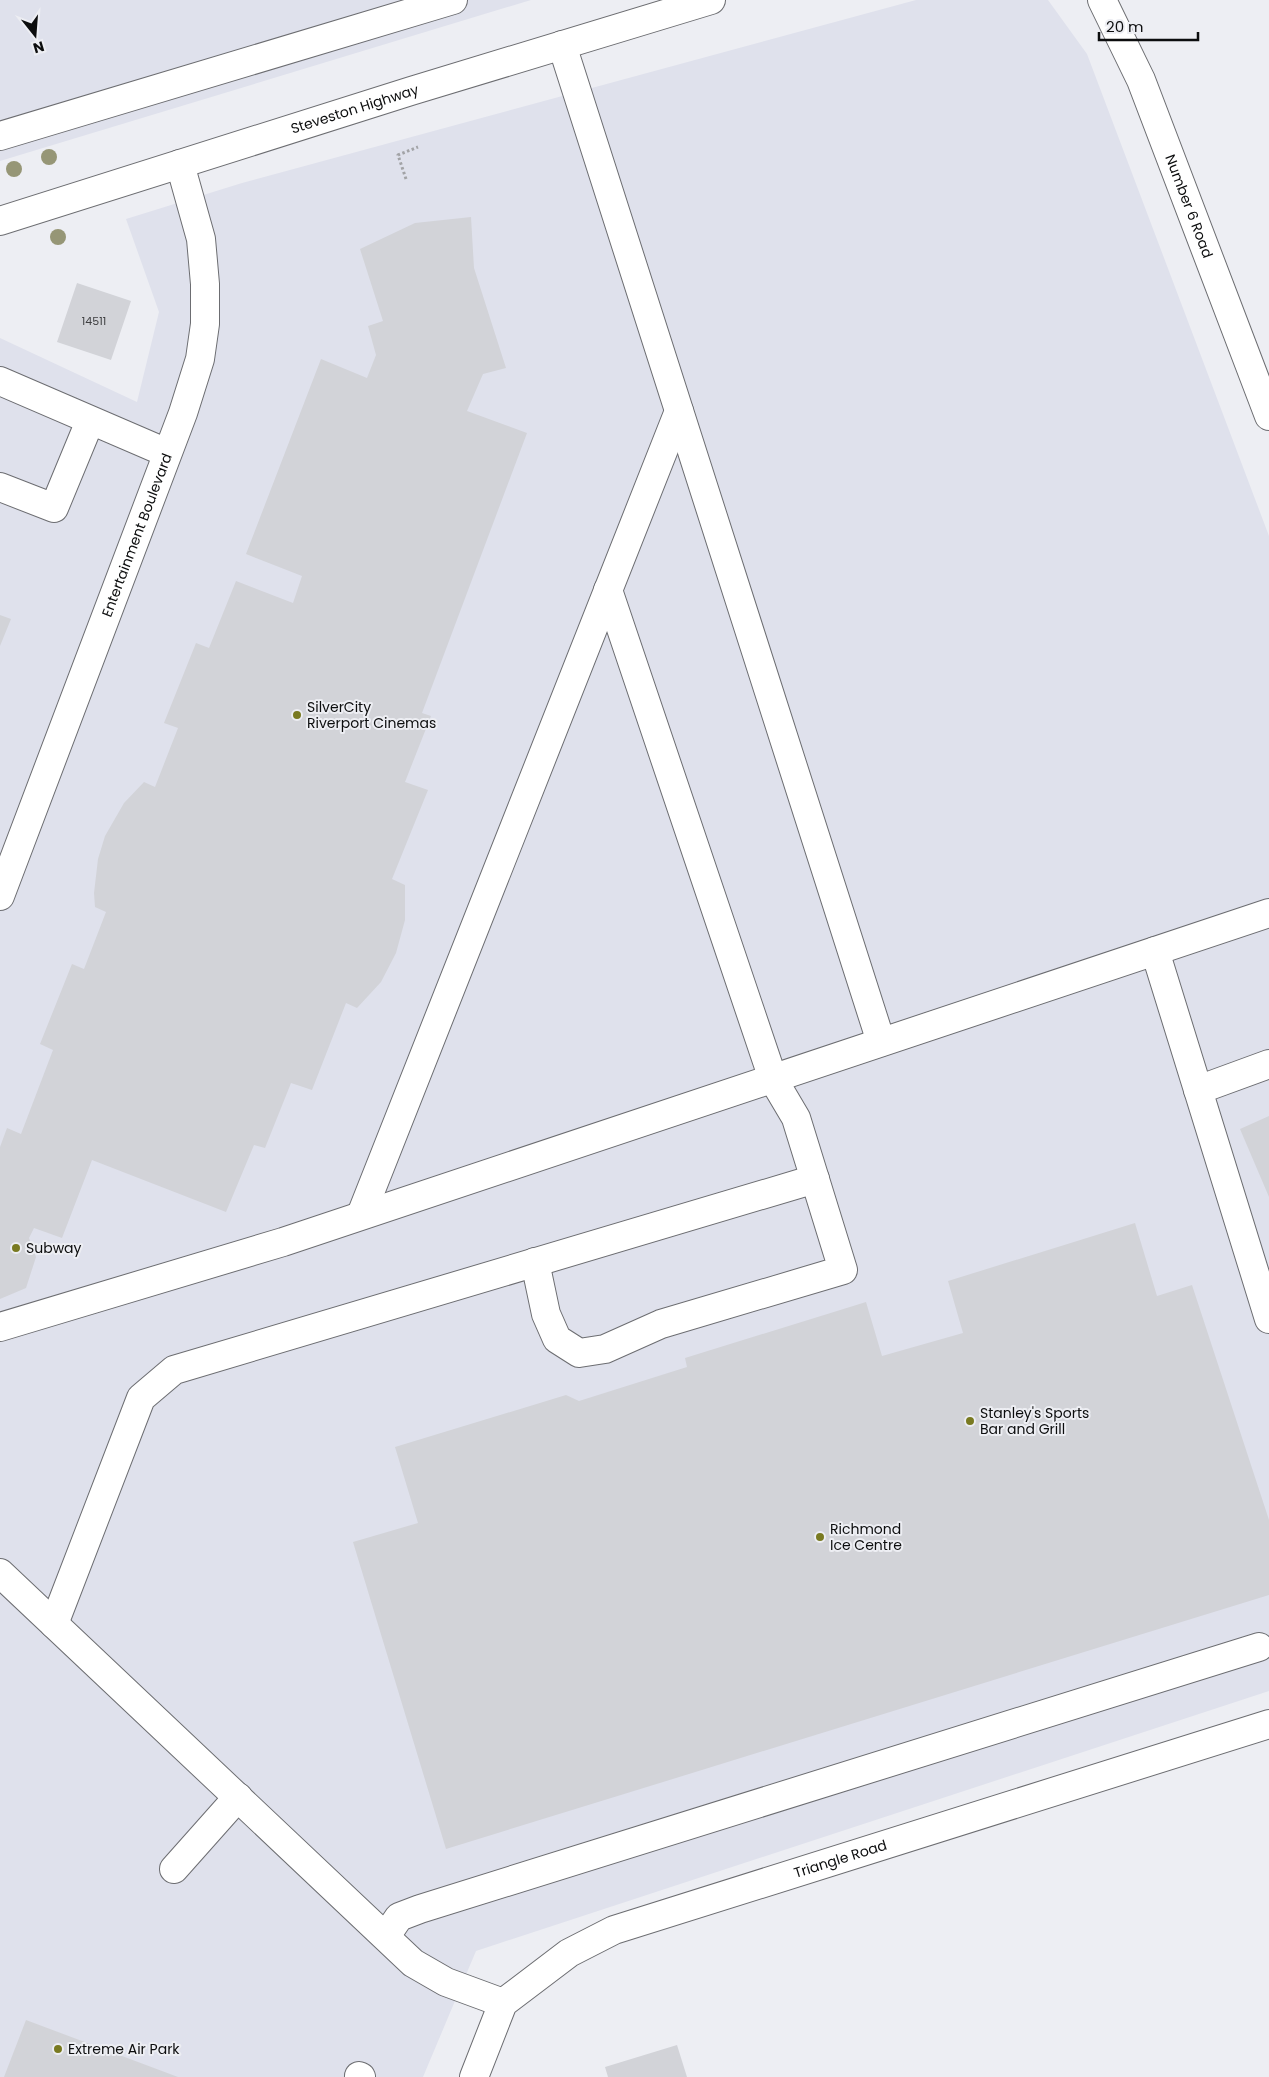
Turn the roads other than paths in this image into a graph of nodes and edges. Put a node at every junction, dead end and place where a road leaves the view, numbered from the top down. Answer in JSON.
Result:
{"nodes":[{"id":1,"x":453,"y":0,"type":"edge"},
{"id":2,"x":711,"y":0,"type":"edge"},
{"id":3,"x":1102,"y":0,"type":"edge"},
{"id":4,"x":562,"y":45,"type":"junction"},
{"id":5,"x":0,"y":136,"type":"edge"},
{"id":6,"x":180,"y":164,"type":"junction"},
{"id":7,"x":0,"y":221,"type":"edge"},
{"id":8,"x":0,"y":381,"type":"edge"},
{"id":9,"x":679,"y":411,"type":"junction"},
{"id":10,"x":1269,"y":416,"type":"edge"},
{"id":11,"x":90,"y":421,"type":"junction"},
{"id":12,"x":167,"y":453,"type":"junction"},
{"id":13,"x":0,"y":487,"type":"edge"},
{"id":14,"x":608,"y":590,"type":"junction"},
{"id":15,"x":0,"y":896,"type":"edge"},
{"id":16,"x":1269,"y":912,"type":"edge"},
{"id":17,"x":1155,"y":951,"type":"junction"},
{"id":18,"x":881,"y":1042,"type":"junction"},
{"id":19,"x":1269,"y":1064,"type":"edge"},
{"id":20,"x":773,"y":1078,"type":"junction"},
{"id":21,"x":1198,"y":1090,"type":"junction"},
{"id":22,"x":815,"y":1179,"type":"junction"},
{"id":23,"x":361,"y":1216,"type":"junction"},
{"id":24,"x":535,"y":1262,"type":"junction"},
{"id":25,"x":1269,"y":1320,"type":"edge"},
{"id":26,"x":0,"y":1327,"type":"edge"},
{"id":27,"x":0,"y":1573,"type":"edge"},
{"id":28,"x":54,"y":1624,"type":"junction"},
{"id":29,"x":1260,"y":1647,"type":"dead end"},
{"id":30,"x":1269,"y":1724,"type":"edge"},
{"id":31,"x":238,"y":1797,"type":"junction"},
{"id":32,"x":174,"y":1869,"type":"dead end"},
{"id":33,"x":386,"y":1936,"type":"junction"},
{"id":34,"x":503,"y":2003,"type":"junction"},
{"id":35,"x":474,"y":2077,"type":"edge"}],
"edges":[{"from":1,"to":5,"type":"street"},
{"from":2,"to":4,"type":"street","name":"Steveston Highway"},
{"from":3,"to":10,"type":"street","name":"Number 6 Road"},
{"from":4,"to":6,"type":"street","name":"Steveston Highway"},
{"from":4,"to":9,"type":"street"},
{"from":6,"to":7,"type":"street","name":"Steveston Highway"},
{"from":6,"to":12,"type":"street","name":"Entertainment Boulevard"},
{"from":8,"to":11,"type":"street"},
{"from":9,"to":14,"type":"street"},
{"from":9,"to":18,"type":"street"},
{"from":11,"to":12,"type":"street"},
{"from":11,"to":13,"type":"street"},
{"from":12,"to":15,"type":"street","name":"Entertainment Boulevard"},
{"from":14,"to":20,"type":"street"},
{"from":14,"to":23,"type":"street"},
{"from":16,"to":17,"type":"street"},
{"from":17,"to":18,"type":"street"},
{"from":17,"to":21,"type":"street"},
{"from":18,"to":20,"type":"street"},
{"from":19,"to":21,"type":"street"},
{"from":20,"to":22,"type":"street"},
{"from":20,"to":23,"type":"street"},
{"from":21,"to":25,"type":"street"},
{"from":22,"to":24,"type":"street"},
{"from":22,"to":24,"type":"street"},
{"from":23,"to":26,"type":"street"},
{"from":24,"to":28,"type":"street"},
{"from":27,"to":28,"type":"street"},
{"from":28,"to":31,"type":"street"},
{"from":29,"to":33,"type":"street"},
{"from":30,"to":34,"type":"street","name":"Triangle Road"},
{"from":31,"to":32,"type":"street"},
{"from":31,"to":33,"type":"street"},
{"from":33,"to":34,"type":"street"},
{"from":34,"to":35,"type":"street"}]}
